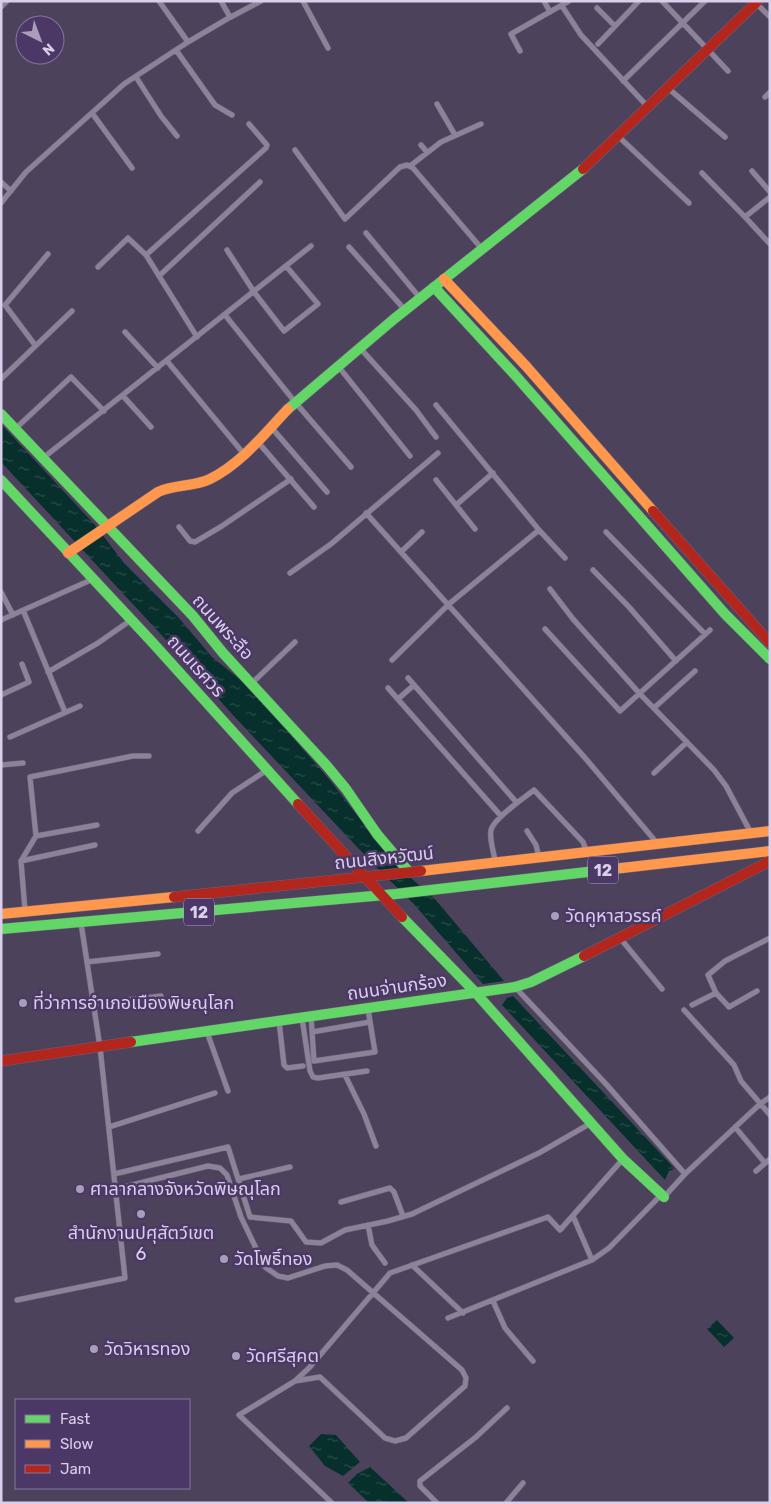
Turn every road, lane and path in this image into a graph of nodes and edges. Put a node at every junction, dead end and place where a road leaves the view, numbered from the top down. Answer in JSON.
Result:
{"nodes":[{"id":1,"x":7,"y":1,"type":"edge"},
{"id":2,"x":159,"y":1,"type":"edge"},
{"id":3,"x":221,"y":1,"type":"edge"},
{"id":4,"x":261,"y":1,"type":"edge"},
{"id":5,"x":303,"y":1,"type":"edge"},
{"id":6,"x":544,"y":1,"type":"edge"},
{"id":7,"x":569,"y":1,"type":"edge"},
{"id":8,"x":639,"y":1,"type":"edge"},
{"id":9,"x":662,"y":1,"type":"edge"},
{"id":10,"x":705,"y":1,"type":"edge"},
{"id":11,"x":757,"y":2,"type":"edge"},
{"id":12,"x":562,"y":6,"type":"junction"},
{"id":13,"x":1,"y":7,"type":"edge"},
{"id":14,"x":597,"y":8,"type":"dead end"},
{"id":15,"x":550,"y":12,"type":"junction"},
{"id":16,"x":230,"y":17,"type":"junction"},
{"id":17,"x":770,"y":17,"type":"edge"},
{"id":18,"x":683,"y":22,"type":"junction"},
{"id":19,"x":615,"y":26,"type":"junction"},
{"id":20,"x":188,"y":42,"type":"junction"},
{"id":21,"x":598,"y":44,"type":"dead end"},
{"id":22,"x":328,"y":48,"type":"dead end"},
{"id":23,"x":708,"y":49,"type":"junction"},
{"id":24,"x":176,"y":50,"type":"junction"},
{"id":25,"x":520,"y":51,"type":"dead end"},
{"id":26,"x":728,"y":71,"type":"dead end"},
{"id":27,"x":136,"y":76,"type":"junction"},
{"id":28,"x":623,"y":81,"type":"junction"},
{"id":29,"x":668,"y":88,"type":"junction"},
{"id":30,"x":770,"y":92,"type":"edge"},
{"id":31,"x":765,"y":97,"type":"dead end"},
{"id":32,"x":437,"y":104,"type":"dead end"},
{"id":33,"x":648,"y":107,"type":"junction"},
{"id":34,"x":92,"y":112,"type":"junction"},
{"id":35,"x":232,"y":115,"type":"dead end"},
{"id":36,"x":249,"y":124,"type":"dead end"},
{"id":37,"x":481,"y":124,"type":"dead end"},
{"id":38,"x":456,"y":135,"type":"junction"},
{"id":39,"x":177,"y":136,"type":"dead end"},
{"id":40,"x":618,"y":136,"type":"junction"},
{"id":41,"x":725,"y":136,"type":"dead end"},
{"id":42,"x":421,"y":145,"type":"dead end"},
{"id":43,"x":295,"y":150,"type":"dead end"},
{"id":44,"x":427,"y":152,"type":"junction"},
{"id":45,"x":410,"y":166,"type":"junction"},
{"id":46,"x":132,"y":168,"type":"dead end"},
{"id":47,"x":752,"y":171,"type":"dead end"},
{"id":48,"x":702,"y":173,"type":"dead end"},
{"id":49,"x":1,"y":182,"type":"edge"},
{"id":50,"x":260,"y":182,"type":"dead end"},
{"id":51,"x":11,"y":191,"type":"junction"},
{"id":52,"x":770,"y":192,"type":"edge"},
{"id":53,"x":770,"y":197,"type":"edge"},
{"id":54,"x":1,"y":203,"type":"edge"},
{"id":55,"x":689,"y":203,"type":"dead end"},
{"id":56,"x":745,"y":217,"type":"junction"},
{"id":57,"x":366,"y":233,"type":"dead end"},
{"id":58,"x":770,"y":244,"type":"edge"},
{"id":59,"x":312,"y":246,"type":"dead end"},
{"id":60,"x":349,"y":247,"type":"dead end"},
{"id":61,"x":482,"y":249,"type":"junction"},
{"id":62,"x":227,"y":250,"type":"dead end"},
{"id":63,"x":48,"y":254,"type":"dead end"},
{"id":64,"x":146,"y":255,"type":"junction"},
{"id":65,"x":286,"y":266,"type":"junction"},
{"id":66,"x":98,"y":267,"type":"dead end"},
{"id":67,"x":159,"y":276,"type":"junction"},
{"id":68,"x":444,"y":279,"type":"junction"},
{"id":69,"x":434,"y":288,"type":"junction"},
{"id":70,"x":254,"y":292,"type":"junction"},
{"id":71,"x":420,"y":298,"type":"junction"},
{"id":72,"x":72,"y":311,"type":"dead end"},
{"id":73,"x":405,"y":311,"type":"junction"},
{"id":74,"x":225,"y":315,"type":"junction"},
{"id":75,"x":125,"y":332,"type":"dead end"},
{"id":76,"x":197,"y":338,"type":"junction"},
{"id":77,"x":35,"y":345,"type":"junction"},
{"id":78,"x":360,"y":348,"type":"junction"},
{"id":79,"x":167,"y":361,"type":"junction"},
{"id":80,"x":338,"y":366,"type":"junction"},
{"id":81,"x":158,"y":368,"type":"junction"},
{"id":82,"x":1,"y":379,"type":"edge"},
{"id":83,"x":123,"y":396,"type":"junction"},
{"id":84,"x":295,"y":402,"type":"junction"},
{"id":85,"x":436,"y":405,"type":"dead end"},
{"id":86,"x":104,"y":411,"type":"junction"},
{"id":87,"x":1,"y":414,"type":"edge"},
{"id":88,"x":151,"y":427,"type":"dead end"},
{"id":89,"x":270,"y":427,"type":"junction"},
{"id":90,"x":15,"y":429,"type":"junction"},
{"id":91,"x":436,"y":436,"type":"dead end"},
{"id":92,"x":257,"y":441,"type":"junction"},
{"id":93,"x":438,"y":453,"type":"dead end"},
{"id":94,"x":244,"y":454,"type":"junction"},
{"id":95,"x":410,"y":456,"type":"dead end"},
{"id":96,"x":42,"y":458,"type":"junction"},
{"id":97,"x":351,"y":467,"type":"dead end"},
{"id":98,"x":493,"y":473,"type":"junction"},
{"id":99,"x":291,"y":479,"type":"junction"},
{"id":100,"x":1,"y":480,"type":"edge"},
{"id":101,"x":436,"y":480,"type":"dead end"},
{"id":102,"x":327,"y":492,"type":"dead end"},
{"id":103,"x":456,"y":505,"type":"junction"},
{"id":104,"x":314,"y":507,"type":"dead end"},
{"id":105,"x":366,"y":513,"type":"junction"},
{"id":106,"x":179,"y":527,"type":"dead end"},
{"id":107,"x":105,"y":528,"type":"junction"},
{"id":108,"x":475,"y":529,"type":"dead end"},
{"id":109,"x":539,"y":530,"type":"junction"},
{"id":110,"x":422,"y":532,"type":"dead end"},
{"id":111,"x":606,"y":532,"type":"dead end"},
{"id":112,"x":72,"y":550,"type":"junction"},
{"id":113,"x":401,"y":552,"type":"junction"},
{"id":114,"x":565,"y":558,"type":"dead end"},
{"id":115,"x":593,"y":570,"type":"dead end"},
{"id":116,"x":290,"y":573,"type":"dead end"},
{"id":117,"x":93,"y":580,"type":"junction"},
{"id":118,"x":550,"y":589,"type":"dead end"},
{"id":119,"x":1,"y":592,"type":"edge"},
{"id":120,"x":449,"y":604,"type":"junction"},
{"id":121,"x":23,"y":610,"type":"junction"},
{"id":122,"x":13,"y":614,"type":"junction"},
{"id":123,"x":1,"y":620,"type":"edge"},
{"id":124,"x":131,"y":620,"type":"junction"},
{"id":125,"x":545,"y":628,"type":"dead end"},
{"id":126,"x":710,"y":630,"type":"dead end"},
{"id":127,"x":705,"y":634,"type":"junction"},
{"id":128,"x":296,"y":642,"type":"dead end"},
{"id":129,"x":770,"y":643,"type":"edge"},
{"id":130,"x":770,"y":659,"type":"edge"},
{"id":131,"x":392,"y":660,"type":"dead end"},
{"id":132,"x":676,"y":660,"type":"junction"},
{"id":133,"x":22,"y":664,"type":"dead end"},
{"id":134,"x":695,"y":671,"type":"dead end"},
{"id":135,"x":48,"y":672,"type":"junction"},
{"id":136,"x":408,"y":678,"type":"dead end"},
{"id":137,"x":252,"y":683,"type":"junction"},
{"id":138,"x":414,"y":685,"type":"junction"},
{"id":139,"x":388,"y":688,"type":"dead end"},
{"id":140,"x":640,"y":694,"type":"junction"},
{"id":141,"x":1,"y":695,"type":"edge"},
{"id":142,"x":398,"y":699,"type":"junction"},
{"id":143,"x":80,"y":706,"type":"dead end"},
{"id":144,"x":654,"y":708,"type":"junction"},
{"id":145,"x":65,"y":712,"type":"junction"},
{"id":146,"x":10,"y":738,"type":"dead end"},
{"id":147,"x":687,"y":742,"type":"junction"},
{"id":148,"x":149,"y":756,"type":"dead end"},
{"id":149,"x":24,"y":763,"type":"dead end"},
{"id":150,"x":1,"y":765,"type":"edge"},
{"id":151,"x":267,"y":770,"type":"junction"},
{"id":152,"x":654,"y":773,"type":"dead end"},
{"id":153,"x":517,"y":803,"type":"junction"},
{"id":154,"x":501,"y":816,"type":"junction"},
{"id":155,"x":96,"y":825,"type":"dead end"},
{"id":156,"x":198,"y":831,"type":"dead end"},
{"id":157,"x":527,"y":831,"type":"dead end"},
{"id":158,"x":770,"y":831,"type":"edge"},
{"id":159,"x":751,"y":833,"type":"junction"},
{"id":160,"x":36,"y":836,"type":"junction"},
{"id":161,"x":657,"y":844,"type":"junction"},
{"id":162,"x":95,"y":845,"type":"dead end"},
{"id":163,"x":770,"y":851,"type":"edge"},
{"id":164,"x":586,"y":852,"type":"junction"},
{"id":165,"x":539,"y":857,"type":"junction"},
{"id":166,"x":21,"y":861,"type":"junction"},
{"id":167,"x":770,"y":861,"type":"edge"},
{"id":168,"x":495,"y":862,"type":"junction"},
{"id":169,"x":409,"y":872,"type":"junction"},
{"id":170,"x":364,"y":877,"type":"junction"},
{"id":171,"x":383,"y":896,"type":"junction"},
{"id":172,"x":79,"y":906,"type":"junction"},
{"id":173,"x":26,"y":912,"type":"junction"},
{"id":174,"x":1,"y":914,"type":"edge"},
{"id":175,"x":80,"y":922,"type":"junction"},
{"id":176,"x":1,"y":929,"type":"edge"},
{"id":177,"x":620,"y":938,"type":"junction"},
{"id":178,"x":770,"y":938,"type":"edge"},
{"id":179,"x":158,"y":954,"type":"dead end"},
{"id":180,"x":87,"y":962,"type":"junction"},
{"id":181,"x":515,"y":987,"type":"junction"},
{"id":182,"x":662,"y":989,"type":"dead end"},
{"id":183,"x":757,"y":991,"type":"dead end"},
{"id":184,"x":475,"y":992,"type":"junction"},
{"id":185,"x":716,"y":993,"type":"junction"},
{"id":186,"x":161,"y":996,"type":"dead end"},
{"id":187,"x":94,"y":1004,"type":"junction"},
{"id":188,"x":692,"y":1005,"type":"dead end"},
{"id":189,"x":368,"y":1008,"type":"junction"},
{"id":190,"x":684,"y":1010,"type":"dead end"},
{"id":191,"x":306,"y":1017,"type":"junction"},
{"id":192,"x":279,"y":1021,"type":"junction"},
{"id":193,"x":370,"y":1022,"type":"junction"},
{"id":194,"x":207,"y":1032,"type":"junction"},
{"id":195,"x":312,"y":1032,"type":"junction"},
{"id":196,"x":100,"y":1048,"type":"junction"},
{"id":197,"x":1,"y":1061,"type":"edge"},
{"id":198,"x":303,"y":1066,"type":"dead end"},
{"id":199,"x":367,"y":1071,"type":"dead end"},
{"id":200,"x":346,"y":1075,"type":"junction"},
{"id":201,"x":228,"y":1091,"type":"dead end"},
{"id":202,"x":215,"y":1093,"type":"dead end"},
{"id":203,"x":770,"y":1097,"type":"edge"},
{"id":204,"x":760,"y":1104,"type":"junction"},
{"id":205,"x":770,"y":1115,"type":"edge"},
{"id":206,"x":591,"y":1122,"type":"junction"},
{"id":207,"x":735,"y":1127,"type":"junction"},
{"id":208,"x":109,"y":1128,"type":"junction"},
{"id":209,"x":376,"y":1146,"type":"dead end"},
{"id":210,"x":623,"y":1159,"type":"junction"},
{"id":211,"x":768,"y":1161,"type":"edge"},
{"id":212,"x":290,"y":1167,"type":"dead end"},
{"id":213,"x":756,"y":1171,"type":"dead end"},
{"id":214,"x":114,"y":1174,"type":"junction"},
{"id":215,"x":685,"y":1174,"type":"junction"},
{"id":216,"x":239,"y":1179,"type":"junction"},
{"id":217,"x":116,"y":1189,"type":"junction"},
{"id":218,"x":663,"y":1196,"type":"junction"},
{"id":219,"x":341,"y":1202,"type":"dead end"},
{"id":220,"x":403,"y":1216,"type":"junction"},
{"id":221,"x":572,"y":1216,"type":"junction"},
{"id":222,"x":368,"y":1225,"type":"junction"},
{"id":223,"x":592,"y":1260,"type":"junction"},
{"id":224,"x":385,"y":1263,"type":"dead end"},
{"id":225,"x":412,"y":1265,"type":"junction"},
{"id":226,"x":373,"y":1294,"type":"junction"},
{"id":227,"x":17,"y":1300,"type":"dead end"},
{"id":228,"x":493,"y":1300,"type":"junction"},
{"id":229,"x":463,"y":1313,"type":"junction"},
{"id":230,"x":448,"y":1318,"type":"dead end"},
{"id":231,"x":533,"y":1361,"type":"dead end"},
{"id":232,"x":295,"y":1381,"type":"junction"},
{"id":233,"x":507,"y":1408,"type":"dead end"},
{"id":234,"x":523,"y":1483,"type":"dead end"},
{"id":235,"x":332,"y":1503,"type":"edge"},
{"id":236,"x":437,"y":1503,"type":"edge"},
{"id":237,"x":506,"y":1503,"type":"edge"}],
"edges":[{"from":1,"to":13,"type":"street"},
{"from":2,"to":20,"type":"street"},
{"from":3,"to":16,"type":"street"},
{"from":4,"to":16,"type":"street"},
{"from":5,"to":22,"type":"street"},
{"from":6,"to":15,"type":"street"},
{"from":7,"to":12,"type":"street"},
{"from":8,"to":19,"type":"street"},
{"from":9,"to":18,"type":"street"},
{"from":10,"to":18,"type":"street"},
{"from":11,"to":17,"type":"street"},
{"from":11,"to":23,"type":"street"},
{"from":12,"to":15,"type":"street"},
{"from":12,"to":28,"type":"street"},
{"from":14,"to":19,"type":"street"},
{"from":15,"to":25,"type":"street"},
{"from":16,"to":20,"type":"street"},
{"from":18,"to":23,"type":"street"},
{"from":18,"to":28,"type":"street"},
{"from":19,"to":21,"type":"street"},
{"from":20,"to":24,"type":"street"},
{"from":23,"to":26,"type":"street"},
{"from":23,"to":29,"type":"street"},
{"from":24,"to":27,"type":"street"},
{"from":24,"to":35,"type":"street"},
{"from":27,"to":34,"type":"street"},
{"from":27,"to":39,"type":"street"},
{"from":28,"to":33,"type":"street"},
{"from":29,"to":33,"type":"street"},
{"from":29,"to":41,"type":"street"},
{"from":30,"to":31,"type":"street"},
{"from":32,"to":38,"type":"street"},
{"from":33,"to":40,"type":"street"},
{"from":34,"to":46,"type":"street"},
{"from":34,"to":51,"type":"street"},
{"from":36,"to":64,"type":"street"},
{"from":37,"to":38,"type":"street"},
{"from":38,"to":44,"type":"street"},
{"from":40,"to":55,"type":"street"},
{"from":40,"to":61,"type":"street"},
{"from":42,"to":44,"type":"street"},
{"from":43,"to":45,"type":"street"},
{"from":44,"to":45,"type":"street"},
{"from":45,"to":61,"type":"street"},
{"from":47,"to":52,"type":"street"},
{"from":48,"to":56,"type":"street"},
{"from":49,"to":51,"type":"street"},
{"from":50,"to":67,"type":"street"},
{"from":51,"to":54,"type":"street"},
{"from":53,"to":56,"type":"street"},
{"from":56,"to":58,"type":"street"},
{"from":57,"to":71,"type":"street"},
{"from":59,"to":65,"type":"street"},
{"from":60,"to":73,"type":"street"},
{"from":61,"to":68,"type":"street"},
{"from":62,"to":70,"type":"street"},
{"from":63,"to":77,"type":"street"},
{"from":64,"to":66,"type":"street"},
{"from":64,"to":67,"type":"street"},
{"from":65,"to":70,"type":"street"},
{"from":65,"to":70,"type":"street"},
{"from":67,"to":76,"type":"street"},
{"from":68,"to":69,"type":"street"},
{"from":68,"to":129,"type":"street"},
{"from":69,"to":71,"type":"street"},
{"from":69,"to":130,"type":"street"},
{"from":70,"to":74,"type":"street"},
{"from":71,"to":73,"type":"street"},
{"from":72,"to":77,"type":"street"},
{"from":73,"to":78,"type":"street"},
{"from":74,"to":76,"type":"street"},
{"from":74,"to":84,"type":"street"},
{"from":75,"to":81,"type":"street"},
{"from":76,"to":79,"type":"street"},
{"from":77,"to":82,"type":"street"},
{"from":78,"to":80,"type":"street"},
{"from":78,"to":91,"type":"street"},
{"from":79,"to":81,"type":"street"},
{"from":79,"to":94,"type":"street"},
{"from":80,"to":84,"type":"street"},
{"from":80,"to":95,"type":"street"},
{"from":81,"to":83,"type":"street"},
{"from":83,"to":86,"type":"street"},
{"from":83,"to":88,"type":"street"},
{"from":84,"to":89,"type":"street"},
{"from":84,"to":97,"type":"street"},
{"from":85,"to":98,"type":"street"},
{"from":86,"to":90,"type":"street"},
{"from":86,"to":96,"type":"street"},
{"from":87,"to":90,"type":"street","name":"ถนนพระลือ"},
{"from":89,"to":92,"type":"street"},
{"from":89,"to":102,"type":"street"},
{"from":90,"to":96,"type":"street","name":"ถนนพระลือ"},
{"from":92,"to":94,"type":"street"},
{"from":92,"to":99,"type":"street"},
{"from":93,"to":105,"type":"street"},
{"from":94,"to":107,"type":"street"},
{"from":96,"to":107,"type":"street","name":"ถนนพระลือ"},
{"from":98,"to":103,"type":"street"},
{"from":98,"to":109,"type":"street"},
{"from":99,"to":104,"type":"street"},
{"from":99,"to":106,"type":"street"},
{"from":100,"to":112,"type":"street","name":"ถนนเรศวร"},
{"from":101,"to":103,"type":"street"},
{"from":103,"to":108,"type":"street"},
{"from":105,"to":113,"type":"street"},
{"from":105,"to":116,"type":"street"},
{"from":107,"to":112,"type":"street"},
{"from":107,"to":137,"type":"street","name":"ถนนพระลือ"},
{"from":109,"to":114,"type":"street"},
{"from":109,"to":120,"type":"street"},
{"from":110,"to":113,"type":"street"},
{"from":111,"to":127,"type":"street"},
{"from":112,"to":117,"type":"street","name":"ถนนเรศวร"},
{"from":113,"to":120,"type":"street"},
{"from":115,"to":132,"type":"street"},
{"from":117,"to":121,"type":"street"},
{"from":117,"to":124,"type":"street","name":"ถนนเรศวร"},
{"from":118,"to":140,"type":"street"},
{"from":119,"to":122,"type":"street"},
{"from":120,"to":131,"type":"street"},
{"from":120,"to":161,"type":"street"},
{"from":121,"to":122,"type":"street"},
{"from":121,"to":135,"type":"street"},
{"from":122,"to":123,"type":"street"},
{"from":124,"to":135,"type":"street"},
{"from":124,"to":151,"type":"street","name":"ถนนเรศวร"},
{"from":125,"to":140,"type":"street"},
{"from":126,"to":127,"type":"street"},
{"from":127,"to":132,"type":"street"},
{"from":128,"to":137,"type":"street"},
{"from":132,"to":140,"type":"street"},
{"from":133,"to":141,"type":"street"},
{"from":134,"to":144,"type":"street"},
{"from":135,"to":145,"type":"street"},
{"from":136,"to":138,"type":"street"},
{"from":137,"to":169,"type":"street","name":"ถนนพระลือ"},
{"from":138,"to":142,"type":"street"},
{"from":138,"to":153,"type":"street"},
{"from":139,"to":142,"type":"street"},
{"from":140,"to":144,"type":"street"},
{"from":142,"to":154,"type":"street"},
{"from":143,"to":145,"type":"street"},
{"from":144,"to":147,"type":"street"},
{"from":145,"to":146,"type":"street"},
{"from":147,"to":152,"type":"street"},
{"from":147,"to":159,"type":"street"},
{"from":148,"to":160,"type":"street"},
{"from":149,"to":150,"type":"street"},
{"from":151,"to":156,"type":"street"},
{"from":151,"to":170,"type":"street","name":"ถนนเรศวร"},
{"from":153,"to":154,"type":"street"},
{"from":153,"to":164,"type":"street"},
{"from":154,"to":168,"type":"street"},
{"from":155,"to":160,"type":"street"},
{"from":157,"to":165,"type":"street"},
{"from":158,"to":159,"type":"street","name":"ถนนสิงหวัฒน์","number":"12"},
{"from":159,"to":161,"type":"street","name":"ถนนสิงหวัฒน์","number":"12"},
{"from":160,"to":166,"type":"street"},
{"from":161,"to":164,"type":"street","name":"ถนนสิงหวัฒน์","number":"12"},
{"from":162,"to":166,"type":"street"},
{"from":163,"to":171,"type":"street","name":"ถนนสิงหวัฒน์","number":"12"},
{"from":164,"to":165,"type":"street","name":"ถนนสิงหวัฒน์","number":"12"},
{"from":165,"to":168,"type":"street","name":"ถนนสิงหวัฒน์","number":"12"},
{"from":166,"to":173,"type":"street"},
{"from":167,"to":177,"type":"street","name":"ถนนจ่านกร้อง"},
{"from":168,"to":169,"type":"street","name":"ถนนสิงหวัฒน์","number":"12"},
{"from":169,"to":170,"type":"street","name":"ถนนสิงหวัฒน์","number":"12"},
{"from":170,"to":171,"type":"street","name":"ถนนเรศวร"},
{"from":170,"to":172,"type":"street","name":"ถนนสิงหวัฒน์","number":"12"},
{"from":171,"to":175,"type":"street","name":"ถนนสิงหวัฒน์","number":"12"},
{"from":171,"to":184,"type":"street","name":"ถนนเรศวร"},
{"from":172,"to":173,"type":"street","name":"ถนนสิงหวัฒน์","number":"12"},
{"from":172,"to":175,"type":"street"},
{"from":173,"to":174,"type":"street","name":"ถนนสิงหวัฒน์","number":"12"},
{"from":175,"to":176,"type":"street","name":"ถนนสิงหวัฒน์","number":"12"},
{"from":175,"to":180,"type":"street"},
{"from":177,"to":181,"type":"street","name":"ถนนจ่านกร้อง"},
{"from":177,"to":182,"type":"street"},
{"from":178,"to":185,"type":"street"},
{"from":179,"to":180,"type":"street"},
{"from":180,"to":187,"type":"street"},
{"from":181,"to":184,"type":"street","name":"ถนนจ่านกร้อง"},
{"from":181,"to":215,"type":"street"},
{"from":183,"to":185,"type":"street"},
{"from":184,"to":189,"type":"street","name":"ถนนจ่านกร้อง"},
{"from":184,"to":206,"type":"street","name":"ถนนเรศวร"},
{"from":185,"to":188,"type":"street"},
{"from":186,"to":187,"type":"street"},
{"from":187,"to":196,"type":"street"},
{"from":189,"to":191,"type":"street","name":"ถนนจ่านกร้อง"},
{"from":189,"to":193,"type":"street"},
{"from":190,"to":204,"type":"street"},
{"from":191,"to":192,"type":"street","name":"ถนนจ่านกร้อง"},
{"from":191,"to":195,"type":"street"},
{"from":191,"to":200,"type":"street"},
{"from":192,"to":194,"type":"street","name":"ถนนจ่านกร้อง"},
{"from":192,"to":198,"type":"street"},
{"from":193,"to":195,"type":"street"},
{"from":193,"to":195,"type":"street"},
{"from":194,"to":196,"type":"street","name":"ถนนจ่านกร้อง"},
{"from":194,"to":201,"type":"street"},
{"from":196,"to":197,"type":"street","name":"ถนนจ่านกร้อง"},
{"from":196,"to":208,"type":"street"},
{"from":199,"to":200,"type":"street"},
{"from":200,"to":209,"type":"street"},
{"from":202,"to":208,"type":"street"},
{"from":203,"to":204,"type":"street"},
{"from":204,"to":205,"type":"street"},
{"from":204,"to":207,"type":"street"},
{"from":206,"to":210,"type":"street","name":"ถนนเรศวร"},
{"from":206,"to":220,"type":"street"},
{"from":207,"to":211,"type":"street"},
{"from":207,"to":215,"type":"street"},
{"from":208,"to":214,"type":"street"},
{"from":210,"to":218,"type":"street","name":"ถนนเรศวร"},
{"from":210,"to":221,"type":"street"},
{"from":211,"to":213,"type":"street"},
{"from":212,"to":216,"type":"street"},
{"from":214,"to":216,"type":"street"},
{"from":214,"to":217,"type":"street"},
{"from":215,"to":218,"type":"street"},
{"from":216,"to":222,"type":"street"},
{"from":217,"to":226,"type":"street"},
{"from":217,"to":227,"type":"street"},
{"from":218,"to":223,"type":"street"},
{"from":219,"to":220,"type":"street"},
{"from":220,"to":222,"type":"street"},
{"from":221,"to":223,"type":"street"},
{"from":221,"to":225,"type":"street"},
{"from":222,"to":224,"type":"street"},
{"from":223,"to":228,"type":"street"},
{"from":225,"to":226,"type":"street"},
{"from":225,"to":229,"type":"street"},
{"from":226,"to":232,"type":"street"},
{"from":226,"to":232,"type":"street"},
{"from":228,"to":229,"type":"street"},
{"from":228,"to":231,"type":"street"},
{"from":229,"to":230,"type":"street"},
{"from":232,"to":235,"type":"street"},
{"from":233,"to":236,"type":"street"},
{"from":234,"to":237,"type":"street"}]}
